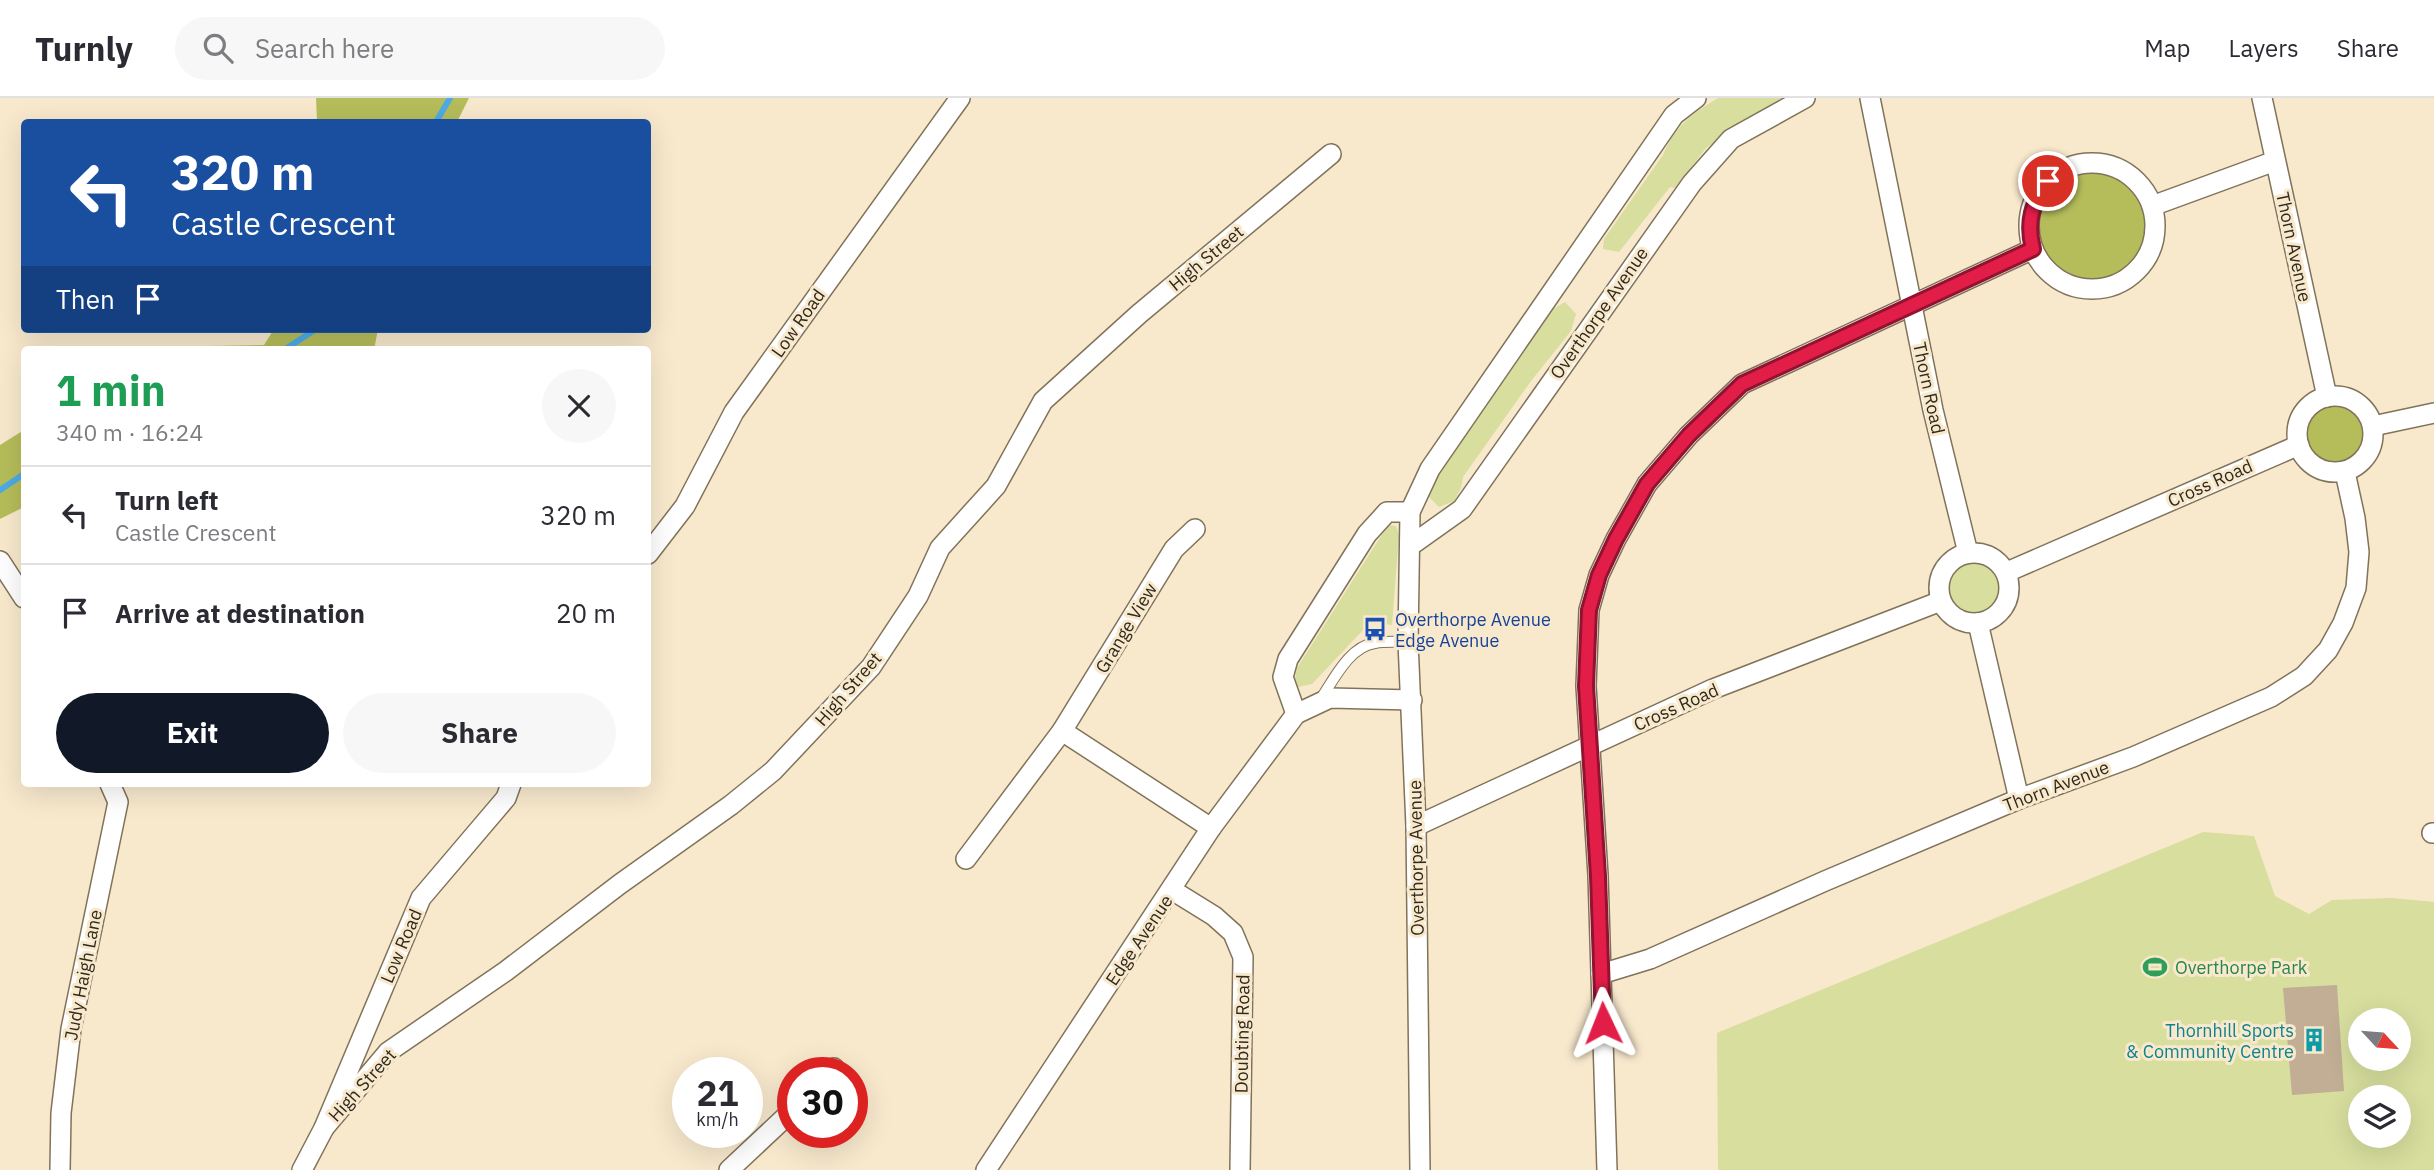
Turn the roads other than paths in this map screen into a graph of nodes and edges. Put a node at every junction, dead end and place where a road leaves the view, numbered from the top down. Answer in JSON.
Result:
{"nodes":[{"id":1,"x":960,"y":98,"type":"edge"},
{"id":2,"x":1696,"y":98,"type":"edge"},
{"id":3,"x":1805,"y":98,"type":"edge"},
{"id":4,"x":1870,"y":98,"type":"edge"},
{"id":5,"x":2262,"y":98,"type":"edge"},
{"id":6,"x":1331,"y":154,"type":"dead end"},
{"id":7,"x":2275,"y":161,"type":"junction"},
{"id":8,"x":2152,"y":206,"type":"junction"},
{"id":9,"x":2033,"y":249,"type":"junction"},
{"id":10,"x":1912,"y":305,"type":"junction"},
{"id":11,"x":2326,"y":397,"type":"junction"},
{"id":12,"x":2434,"y":413,"type":"edge"},
{"id":13,"x":2373,"y":426,"type":"junction"},
{"id":14,"x":2299,"y":444,"type":"junction"},
{"id":15,"x":2345,"y":472,"type":"junction"},
{"id":16,"x":1410,"y":512,"type":"junction"},
{"id":17,"x":1195,"y":529,"type":"dead end"},
{"id":18,"x":1410,"y":546,"type":"junction"},
{"id":19,"x":651,"y":550,"type":"edge"},
{"id":20,"x":1968,"y":553,"type":"junction"},
{"id":21,"x":0,"y":561,"type":"edge"},
{"id":22,"x":2007,"y":572,"type":"junction"},
{"id":23,"x":21,"y":593,"type":"edge"},
{"id":24,"x":1941,"y":601,"type":"junction"},
{"id":25,"x":1978,"y":623,"type":"junction"},
{"id":26,"x":1408,"y":642,"type":"junction"},
{"id":27,"x":1412,"y":699,"type":"junction"},
{"id":28,"x":1318,"y":704,"type":"junction"},
{"id":29,"x":1296,"y":714,"type":"junction"},
{"id":30,"x":1062,"y":731,"type":"junction"},
{"id":31,"x":1589,"y":746,"type":"junction"},
{"id":32,"x":111,"y":787,"type":"edge"},
{"id":33,"x":510,"y":787,"type":"edge"},
{"id":34,"x":2019,"y":799,"type":"junction"},
{"id":35,"x":1416,"y":826,"type":"junction"},
{"id":36,"x":1211,"y":828,"type":"junction"},
{"id":37,"x":966,"y":859,"type":"dead end"},
{"id":38,"x":1172,"y":890,"type":"junction"},
{"id":39,"x":1601,"y":974,"type":"junction"},
{"id":40,"x":777,"y":1125,"type":"edge"},
{"id":41,"x":324,"y":1128,"type":"junction"},
{"id":42,"x":60,"y":1170,"type":"edge"},
{"id":43,"x":302,"y":1170,"type":"edge"},
{"id":44,"x":729,"y":1170,"type":"edge"},
{"id":45,"x":986,"y":1170,"type":"edge"},
{"id":46,"x":1240,"y":1170,"type":"edge"},
{"id":47,"x":1420,"y":1170,"type":"edge"},
{"id":48,"x":1607,"y":1170,"type":"edge"}],
"edges":[{"from":1,"to":19,"type":"street","name":"Low Road"},
{"from":2,"to":16,"type":"street","name":"Overthorpe Avenue"},
{"from":3,"to":18,"type":"street","name":"Overthorpe Avenue"},
{"from":4,"to":10,"type":"street","name":"Thorn Road"},
{"from":5,"to":7,"type":"street","name":"Thorn Avenue"},
{"from":6,"to":41,"type":"street","name":"High Street"},
{"from":7,"to":8,"type":"street"},
{"from":7,"to":11,"type":"street","name":"Thorn Avenue"},
{"from":8,"to":9,"type":"street"},
{"from":8,"to":9,"type":"street"},
{"from":9,"to":10,"type":"street"},
{"from":10,"to":20,"type":"street","name":"Thorn Road"},
{"from":10,"to":31,"type":"street"},
{"from":11,"to":13,"type":"street"},
{"from":11,"to":14,"type":"street"},
{"from":12,"to":13,"type":"street"},
{"from":13,"to":15,"type":"street"},
{"from":14,"to":15,"type":"street"},
{"from":14,"to":22,"type":"street","name":"Cross Road"},
{"from":15,"to":34,"type":"street","name":"Thorn Avenue"},
{"from":16,"to":18,"type":"street","name":"Overthorpe Avenue"},
{"from":16,"to":29,"type":"street"},
{"from":17,"to":30,"type":"street","name":"Grange View"},
{"from":18,"to":26,"type":"street","name":"Overthorpe Avenue"},
{"from":20,"to":22,"type":"street"},
{"from":20,"to":24,"type":"street"},
{"from":21,"to":23,"type":"street"},
{"from":22,"to":25,"type":"street"},
{"from":24,"to":25,"type":"street"},
{"from":24,"to":31,"type":"street","name":"Cross Road"},
{"from":25,"to":34,"type":"street"},
{"from":26,"to":27,"type":"street","name":"Overthorpe Avenue"},
{"from":26,"to":28,"type":"lane"},
{"from":27,"to":28,"type":"street","name":"Edge Avenue"},
{"from":27,"to":35,"type":"street","name":"Overthorpe Avenue"},
{"from":28,"to":29,"type":"street","name":"Edge Avenue"},
{"from":29,"to":36,"type":"street","name":"Edge Avenue"},
{"from":30,"to":36,"type":"street"},
{"from":30,"to":37,"type":"street","name":"Grange View"},
{"from":31,"to":35,"type":"street","name":"Cross Road"},
{"from":31,"to":39,"type":"street"},
{"from":32,"to":42,"type":"street","name":"Judy Haigh Lane"},
{"from":33,"to":41,"type":"street","name":"Low Road"},
{"from":34,"to":39,"type":"street","name":"Thorn Avenue"},
{"from":35,"to":47,"type":"street","name":"Overthorpe Avenue"},
{"from":36,"to":38,"type":"street","name":"Edge Avenue"},
{"from":38,"to":45,"type":"street","name":"Edge Avenue"},
{"from":38,"to":46,"type":"street","name":"Doubting Road"},
{"from":39,"to":48,"type":"street"},
{"from":40,"to":44,"type":"street"},
{"from":41,"to":43,"type":"street"}]}
